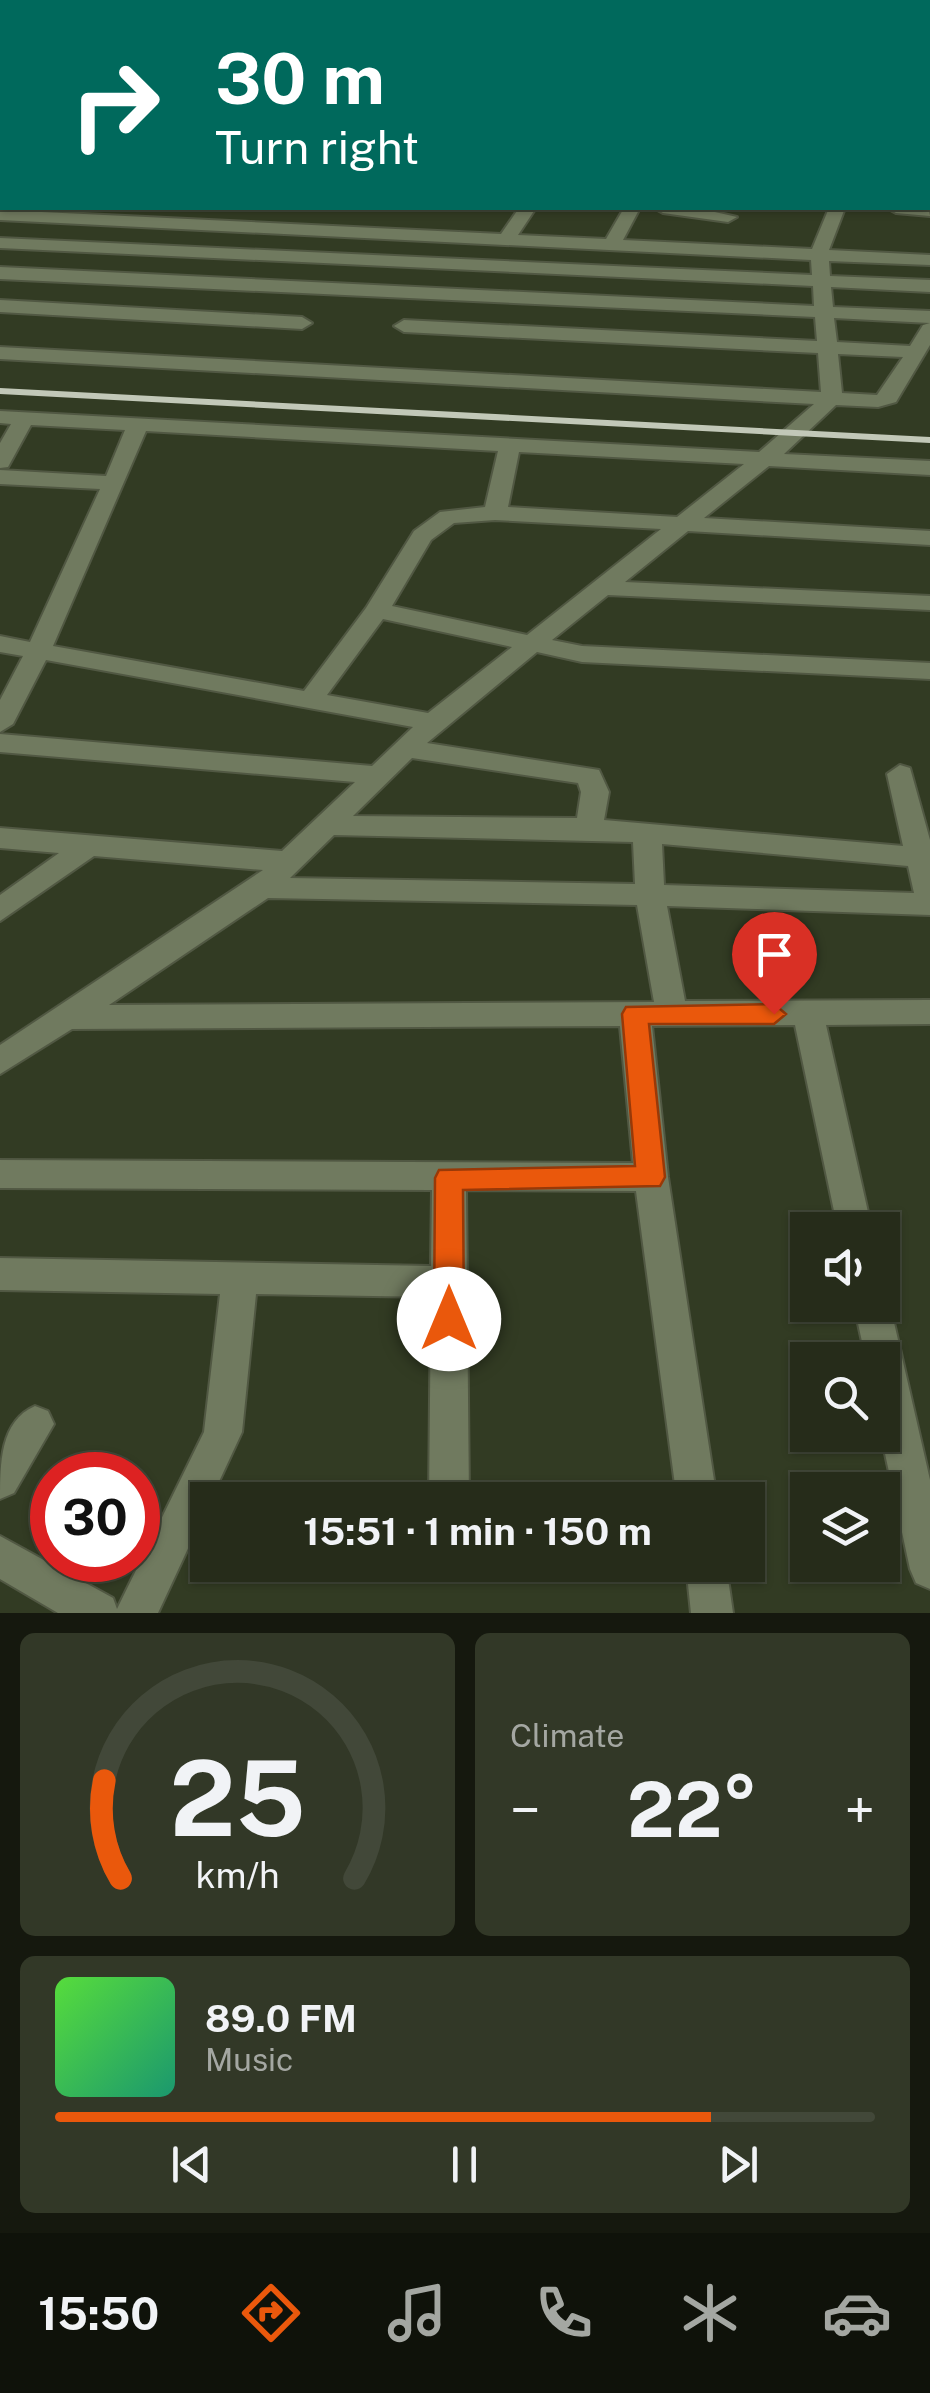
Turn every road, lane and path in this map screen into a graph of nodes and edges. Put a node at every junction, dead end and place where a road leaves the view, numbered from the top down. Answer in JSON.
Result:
{"nodes":[{"id":1,"x":230,"y":210,"type":"edge"},
{"id":2,"x":316,"y":210,"type":"edge"},
{"id":3,"x":525,"y":210,"type":"edge"},
{"id":4,"x":631,"y":210,"type":"edge"},
{"id":5,"x":696,"y":210,"type":"edge"},
{"id":6,"x":835,"y":210,"type":"edge"},
{"id":7,"x":29,"y":212,"type":"edge"},
{"id":8,"x":730,"y":212,"type":"edge"},
{"id":9,"x":107,"y":214,"type":"edge"},
{"id":10,"x":0,"y":215,"type":"edge"},
{"id":11,"x":217,"y":225,"type":"junction"},
{"id":12,"x":299,"y":229,"type":"junction"},
{"id":13,"x":343,"y":231,"type":"junction"},
{"id":14,"x":500,"y":239,"type":"junction"},
{"id":15,"x":0,"y":242,"type":"edge"},
{"id":16,"x":572,"y":242,"type":"junction"},
{"id":17,"x":612,"y":244,"type":"junction"},
{"id":18,"x":93,"y":248,"type":"junction"},
{"id":19,"x":714,"y":248,"type":"junction"},
{"id":20,"x":175,"y":252,"type":"junction"},
{"id":21,"x":818,"y":254,"type":"junction"},
{"id":22,"x":257,"y":256,"type":"junction"},
{"id":23,"x":335,"y":259,"type":"junction"},
{"id":24,"x":930,"y":260,"type":"edge"},
{"id":25,"x":486,"y":266,"type":"junction"},
{"id":26,"x":569,"y":270,"type":"junction"},
{"id":27,"x":650,"y":272,"type":"junction"},
{"id":28,"x":0,"y":273,"type":"edge"},
{"id":29,"x":736,"y":276,"type":"junction"},
{"id":30,"x":78,"y":277,"type":"junction"},
{"id":31,"x":820,"y":280,"type":"junction"},
{"id":32,"x":161,"y":281,"type":"junction"},
{"id":33,"x":245,"y":285,"type":"junction"},
{"id":34,"x":930,"y":286,"type":"edge"},
{"id":35,"x":315,"y":288,"type":"junction"},
{"id":36,"x":410,"y":293,"type":"junction"},
{"id":37,"x":484,"y":296,"type":"junction"},
{"id":38,"x":567,"y":300,"type":"junction"},
{"id":39,"x":650,"y":304,"type":"junction"},
{"id":40,"x":0,"y":306,"type":"edge"},
{"id":41,"x":737,"y":308,"type":"junction"},
{"id":42,"x":823,"y":312,"type":"junction"},
{"id":43,"x":930,"y":317,"type":"edge"},
{"id":44,"x":930,"y":329,"type":"edge"},
{"id":45,"x":48,"y":333,"type":"junction"},
{"id":46,"x":134,"y":337,"type":"junction"},
{"id":47,"x":222,"y":342,"type":"junction"},
{"id":48,"x":296,"y":346,"type":"junction"},
{"id":49,"x":826,"y":348,"type":"junction"},
{"id":50,"x":400,"y":350,"type":"junction"},
{"id":51,"x":916,"y":352,"type":"junction"},
{"id":52,"x":0,"y":354,"type":"edge"},
{"id":53,"x":482,"y":354,"type":"junction"},
{"id":54,"x":563,"y":358,"type":"junction"},
{"id":55,"x":652,"y":362,"type":"junction"},
{"id":56,"x":739,"y":366,"type":"junction"},
{"id":57,"x":832,"y":397,"type":"junction"},
{"id":58,"x":0,"y":417,"type":"edge"},
{"id":59,"x":24,"y":419,"type":"junction"},
{"id":60,"x":138,"y":425,"type":"junction"},
{"id":61,"x":510,"y":446,"type":"junction"},
{"id":62,"x":763,"y":460,"type":"junction"},
{"id":63,"x":0,"y":462,"type":"edge"},
{"id":64,"x":930,"y":468,"type":"edge"},
{"id":65,"x":0,"y":477,"type":"edge"},
{"id":66,"x":114,"y":483,"type":"junction"},
{"id":67,"x":495,"y":513,"type":"junction"},
{"id":68,"x":680,"y":527,"type":"junction"},
{"id":69,"x":930,"y":538,"type":"edge"},
{"id":70,"x":605,"y":588,"type":"junction"},
{"id":71,"x":930,"y":603,"type":"edge"},
{"id":72,"x":377,"y":610,"type":"junction"},
{"id":73,"x":0,"y":644,"type":"edge"},
{"id":74,"x":528,"y":645,"type":"junction"},
{"id":75,"x":40,"y":650,"type":"junction"},
{"id":76,"x":930,"y":672,"type":"edge"},
{"id":77,"x":311,"y":700,"type":"junction"},
{"id":78,"x":433,"y":722,"type":"junction"},
{"id":79,"x":0,"y":724,"type":"edge"},
{"id":80,"x":0,"y":744,"type":"edge"},
{"id":81,"x":406,"y":748,"type":"junction"},
{"id":82,"x":900,"y":774,"type":"dead end"},
{"id":83,"x":374,"y":775,"type":"junction"},
{"id":84,"x":325,"y":825,"type":"junction"},
{"id":85,"x":589,"y":828,"type":"junction"},
{"id":86,"x":647,"y":834,"type":"junction"},
{"id":87,"x":0,"y":838,"type":"edge"},
{"id":88,"x":90,"y":846,"type":"junction"},
{"id":89,"x":927,"y":858,"type":"edge"},
{"id":90,"x":289,"y":862,"type":"junction"},
{"id":91,"x":262,"y":888,"type":"junction"},
{"id":92,"x":650,"y":895,"type":"junction"},
{"id":93,"x":930,"y":901,"type":"edge"},
{"id":94,"x":0,"y":910,"type":"edge"},
{"id":95,"x":930,"y":1012,"type":"edge"},
{"id":96,"x":635,"y":1014,"type":"junction"},
{"id":97,"x":672,"y":1014,"type":"junction"},
{"id":98,"x":808,"y":1014,"type":"junction"},
{"id":99,"x":66,"y":1017,"type":"junction"},
{"id":100,"x":0,"y":1061,"type":"edge"},
{"id":101,"x":0,"y":1174,"type":"edge"},
{"id":102,"x":650,"y":1177,"type":"junction"},
{"id":103,"x":449,"y":1178,"type":"junction"},
{"id":104,"x":851,"y":1212,"type":"edge"},
{"id":105,"x":0,"y":1274,"type":"edge"},
{"id":106,"x":240,"y":1277,"type":"junction"},
{"id":107,"x":449,"y":1282,"type":"junction"},
{"id":108,"x":876,"y":1322,"type":"edge"},
{"id":109,"x":35,"y":1424,"type":"dead end"},
{"id":110,"x":0,"y":1480,"type":"edge"},
{"id":111,"x":449,"y":1482,"type":"edge"},
{"id":112,"x":693,"y":1482,"type":"edge"},
{"id":113,"x":0,"y":1556,"type":"edge"},
{"id":114,"x":930,"y":1569,"type":"edge"},
{"id":115,"x":708,"y":1582,"type":"edge"},
{"id":116,"x":98,"y":1613,"type":"edge"},
{"id":117,"x":136,"y":1613,"type":"edge"},
{"id":118,"x":712,"y":1613,"type":"edge"}],
"edges":[{"from":1,"to":11,"type":"street"},
{"from":2,"to":12,"type":"street"},
{"from":3,"to":14,"type":"street"},
{"from":4,"to":17,"type":"street"},
{"from":5,"to":8,"type":"street"},
{"from":6,"to":21,"type":"street"},
{"from":7,"to":9,"type":"street"},
{"from":7,"to":10,"type":"street"},
{"from":7,"to":15,"type":"street"},
{"from":8,"to":19,"type":"street"},
{"from":9,"to":11,"type":"street"},
{"from":11,"to":12,"type":"street"},
{"from":12,"to":13,"type":"street"},
{"from":13,"to":14,"type":"street"},
{"from":13,"to":23,"type":"street"},
{"from":14,"to":16,"type":"street"},
{"from":14,"to":25,"type":"street"},
{"from":15,"to":18,"type":"street"},
{"from":16,"to":17,"type":"street"},
{"from":16,"to":26,"type":"street"},
{"from":17,"to":19,"type":"street"},
{"from":18,"to":20,"type":"street"},
{"from":18,"to":30,"type":"street"},
{"from":19,"to":21,"type":"street"},
{"from":20,"to":22,"type":"street"},
{"from":20,"to":32,"type":"street"},
{"from":21,"to":24,"type":"street"},
{"from":21,"to":31,"type":"street"},
{"from":22,"to":23,"type":"street"},
{"from":22,"to":33,"type":"street"},
{"from":23,"to":25,"type":"street"},
{"from":25,"to":26,"type":"street"},
{"from":25,"to":37,"type":"street"},
{"from":26,"to":27,"type":"street"},
{"from":26,"to":38,"type":"street"},
{"from":27,"to":29,"type":"street"},
{"from":27,"to":39,"type":"street"},
{"from":28,"to":30,"type":"street"},
{"from":29,"to":31,"type":"street"},
{"from":29,"to":41,"type":"street"},
{"from":30,"to":32,"type":"street"},
{"from":30,"to":45,"type":"street"},
{"from":31,"to":34,"type":"street"},
{"from":31,"to":42,"type":"street"},
{"from":32,"to":33,"type":"street"},
{"from":32,"to":46,"type":"street"},
{"from":33,"to":35,"type":"street"},
{"from":33,"to":47,"type":"street"},
{"from":35,"to":36,"type":"street"},
{"from":35,"to":48,"type":"street"},
{"from":36,"to":37,"type":"street"},
{"from":36,"to":50,"type":"street"},
{"from":37,"to":38,"type":"street"},
{"from":37,"to":53,"type":"street"},
{"from":38,"to":39,"type":"street"},
{"from":38,"to":54,"type":"street"},
{"from":39,"to":41,"type":"street"},
{"from":39,"to":55,"type":"street"},
{"from":40,"to":45,"type":"street"},
{"from":41,"to":42,"type":"street"},
{"from":41,"to":56,"type":"street"},
{"from":42,"to":43,"type":"street"},
{"from":42,"to":49,"type":"street"},
{"from":44,"to":51,"type":"street"},
{"from":45,"to":46,"type":"street"},
{"from":45,"to":46,"type":"street"},
{"from":45,"to":52,"type":"street"},
{"from":46,"to":47,"type":"street"},
{"from":46,"to":47,"type":"street"},
{"from":47,"to":48,"type":"street"},
{"from":47,"to":48,"type":"street"},
{"from":48,"to":50,"type":"street"},
{"from":49,"to":51,"type":"street"},
{"from":49,"to":56,"type":"street"},
{"from":49,"to":57,"type":"street"},
{"from":50,"to":53,"type":"street"},
{"from":50,"to":53,"type":"street"},
{"from":51,"to":57,"type":"street"},
{"from":53,"to":54,"type":"street"},
{"from":53,"to":54,"type":"street"},
{"from":54,"to":55,"type":"street"},
{"from":54,"to":55,"type":"street"},
{"from":55,"to":56,"type":"street"},
{"from":55,"to":56,"type":"street"},
{"from":56,"to":57,"type":"street"},
{"from":57,"to":62,"type":"street"},
{"from":58,"to":59,"type":"street"},
{"from":59,"to":60,"type":"street"},
{"from":59,"to":63,"type":"street"},
{"from":60,"to":61,"type":"street"},
{"from":60,"to":66,"type":"street"},
{"from":61,"to":62,"type":"street"},
{"from":61,"to":67,"type":"street"},
{"from":62,"to":64,"type":"street"},
{"from":62,"to":68,"type":"street"},
{"from":65,"to":66,"type":"street"},
{"from":66,"to":75,"type":"street"},
{"from":67,"to":68,"type":"street"},
{"from":67,"to":72,"type":"street"},
{"from":68,"to":69,"type":"street"},
{"from":68,"to":70,"type":"street"},
{"from":70,"to":71,"type":"street"},
{"from":70,"to":74,"type":"street"},
{"from":72,"to":74,"type":"street"},
{"from":72,"to":77,"type":"street"},
{"from":73,"to":75,"type":"street"},
{"from":74,"to":76,"type":"street"},
{"from":74,"to":78,"type":"street"},
{"from":75,"to":77,"type":"street"},
{"from":75,"to":79,"type":"street"},
{"from":77,"to":78,"type":"street"},
{"from":78,"to":81,"type":"street"},
{"from":80,"to":83,"type":"street"},
{"from":81,"to":83,"type":"street"},
{"from":81,"to":85,"type":"street"},
{"from":82,"to":89,"type":"street"},
{"from":83,"to":84,"type":"street"},
{"from":84,"to":85,"type":"street"},
{"from":84,"to":90,"type":"street"},
{"from":85,"to":86,"type":"street"},
{"from":86,"to":89,"type":"street"},
{"from":86,"to":92,"type":"street"},
{"from":87,"to":88,"type":"street"},
{"from":88,"to":90,"type":"street"},
{"from":88,"to":94,"type":"street"},
{"from":89,"to":93,"type":"street"},
{"from":90,"to":91,"type":"street"},
{"from":91,"to":92,"type":"street"},
{"from":91,"to":99,"type":"street"},
{"from":92,"to":93,"type":"street"},
{"from":92,"to":97,"type":"street"},
{"from":95,"to":98,"type":"street"},
{"from":96,"to":97,"type":"street"},
{"from":96,"to":99,"type":"street"},
{"from":96,"to":102,"type":"street"},
{"from":97,"to":98,"type":"street"},
{"from":98,"to":104,"type":"street"},
{"from":99,"to":100,"type":"street"},
{"from":101,"to":103,"type":"street"},
{"from":102,"to":103,"type":"street"},
{"from":102,"to":112,"type":"street"},
{"from":103,"to":107,"type":"street"},
{"from":105,"to":106,"type":"street"},
{"from":106,"to":107,"type":"street"},
{"from":106,"to":117,"type":"street"},
{"from":107,"to":111,"type":"street"},
{"from":108,"to":114,"type":"street"},
{"from":109,"to":110,"type":"street"},
{"from":113,"to":116,"type":"street"},
{"from":115,"to":118,"type":"street"}]}
